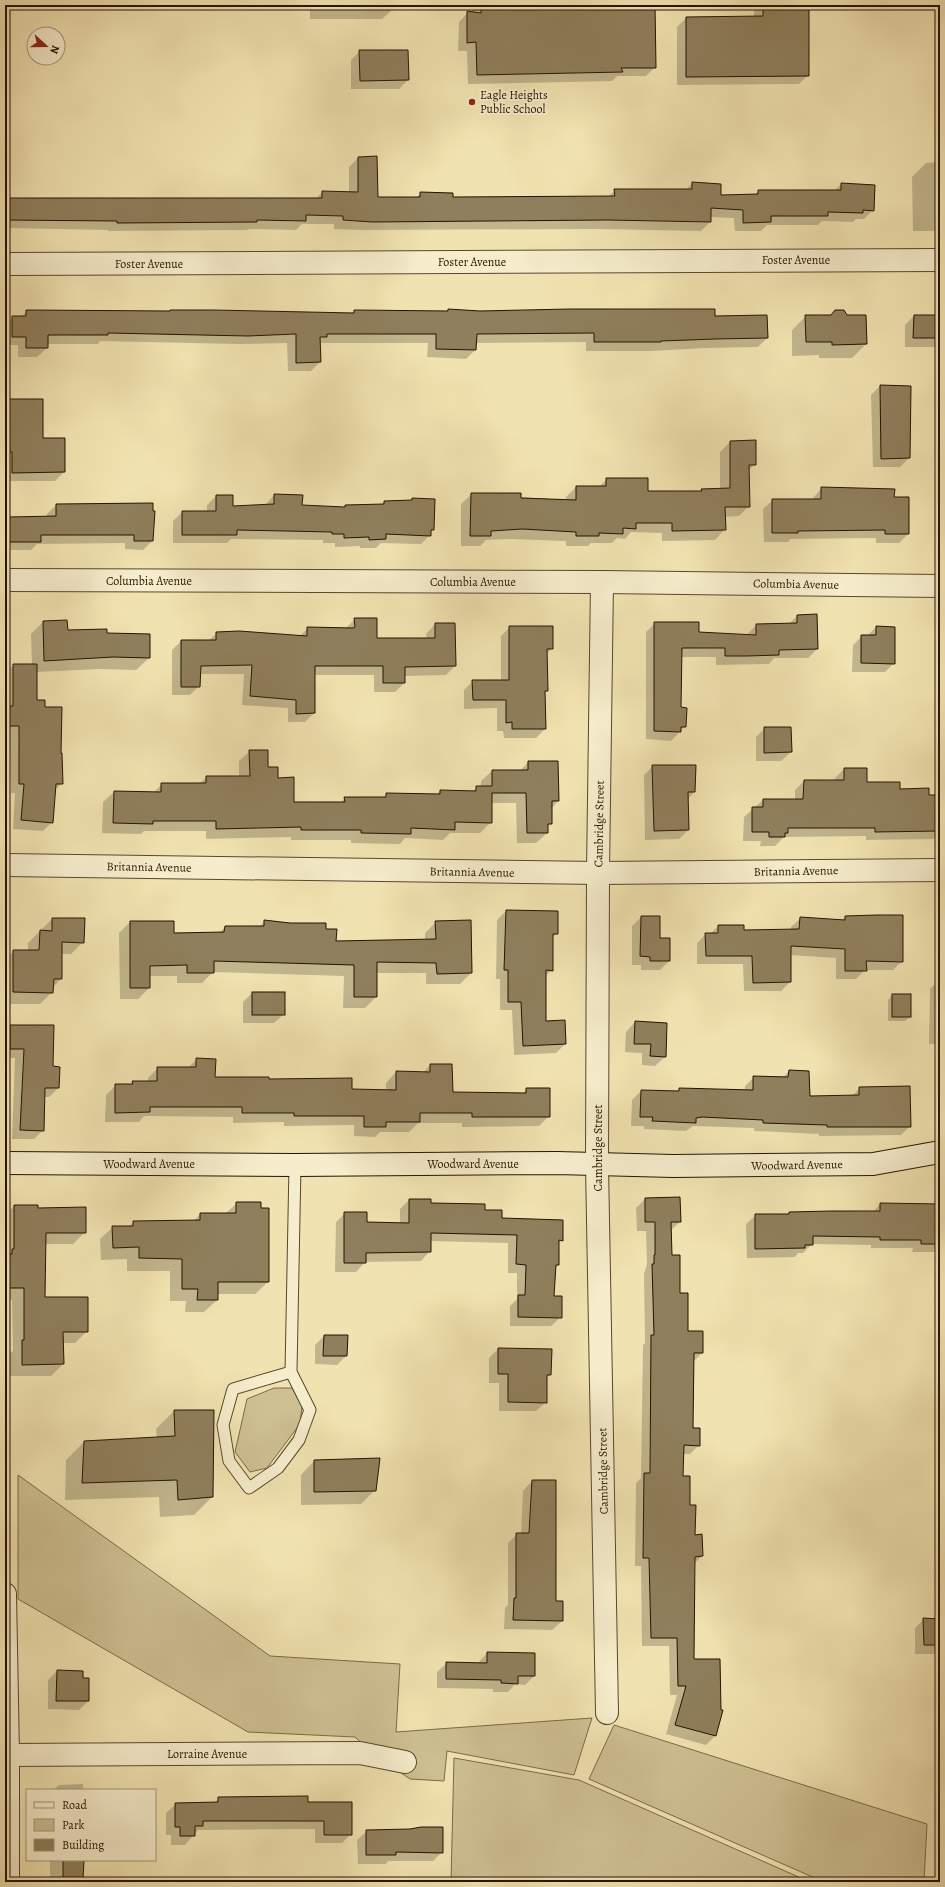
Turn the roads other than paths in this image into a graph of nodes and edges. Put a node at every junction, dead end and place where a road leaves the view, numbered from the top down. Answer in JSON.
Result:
{"nodes":[{"id":1,"x":940,"y":260,"type":"edge"},
{"id":2,"x":5,"y":264,"type":"edge"},
{"id":3,"x":5,"y":580,"type":"edge"},
{"id":4,"x":602,"y":582,"type":"junction"},
{"id":5,"x":940,"y":586,"type":"edge"},
{"id":6,"x":5,"y":865,"type":"edge"},
{"id":7,"x":940,"y":870,"type":"edge"},
{"id":8,"x":598,"y":873,"type":"junction"},
{"id":9,"x":940,"y":1152,"type":"edge"},
{"id":10,"x":5,"y":1163,"type":"edge"},
{"id":11,"x":295,"y":1165,"type":"junction"},
{"id":12,"x":597,"y":1165,"type":"junction"},
{"id":13,"x":291,"y":1372,"type":"junction"},
{"id":14,"x":5,"y":1594,"type":"edge"},
{"id":15,"x":607,"y":1713,"type":"dead end"},
{"id":16,"x":8,"y":1755,"type":"junction"},
{"id":17,"x":404,"y":1762,"type":"dead end"},
{"id":18,"x":8,"y":1882,"type":"edge"}],
"edges":[{"from":1,"to":2,"type":"street","name":"Foster Avenue"},
{"from":3,"to":4,"type":"street","name":"Columbia Avenue"},
{"from":4,"to":5,"type":"street","name":"Columbia Avenue"},
{"from":4,"to":8,"type":"street","name":"Cambridge Street"},
{"from":6,"to":8,"type":"street","name":"Britannia Avenue"},
{"from":7,"to":8,"type":"street","name":"Britannia Avenue"},
{"from":8,"to":12,"type":"street","name":"Cambridge Street"},
{"from":9,"to":12,"type":"street","name":"Woodward Avenue"},
{"from":10,"to":11,"type":"street","name":"Woodward Avenue"},
{"from":11,"to":12,"type":"street","name":"Woodward Avenue"},
{"from":11,"to":13,"type":"lane"},
{"from":12,"to":15,"type":"street","name":"Cambridge Street"},
{"from":13,"to":13,"type":"lane"},
{"from":14,"to":16,"type":"street"},
{"from":16,"to":17,"type":"street","name":"Lorraine Avenue"},
{"from":16,"to":18,"type":"street"}]}
